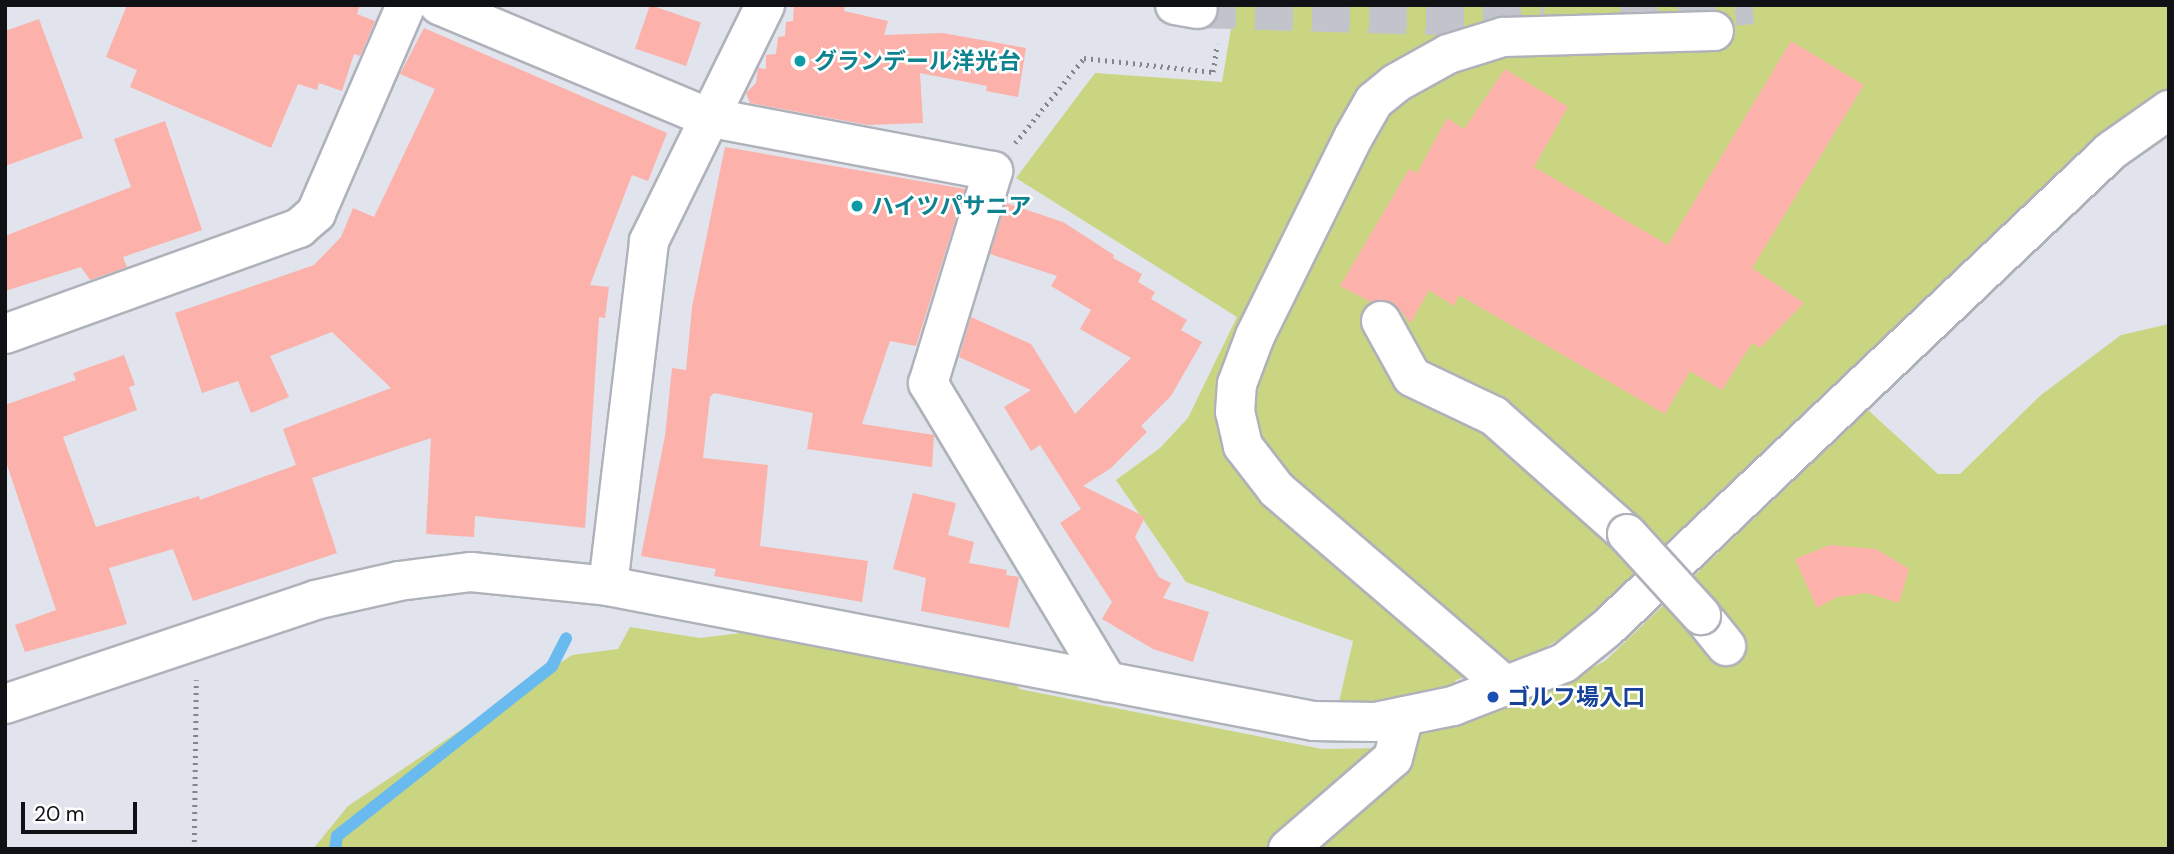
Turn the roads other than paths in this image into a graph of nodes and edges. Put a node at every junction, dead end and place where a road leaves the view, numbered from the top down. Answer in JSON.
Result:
{"nodes":[{"id":1,"x":406,"y":5,"type":"edge"},
{"id":2,"x":439,"y":5,"type":"edge"},
{"id":3,"x":765,"y":5,"type":"edge"},
{"id":4,"x":1714,"y":31,"type":"dead end"},
{"id":5,"x":2169,"y":110,"type":"edge"},
{"id":6,"x":707,"y":117,"type":"junction"},
{"id":7,"x":1381,"y":321,"type":"dead end"},
{"id":8,"x":5,"y":334,"type":"edge"},
{"id":9,"x":608,"y":586,"type":"junction"},
{"id":10,"x":1726,"y":646,"type":"dead end"},
{"id":11,"x":1108,"y":682,"type":"junction"},
{"id":12,"x":1507,"y":687,"type":"junction"},
{"id":13,"x":5,"y":704,"type":"edge"},
{"id":14,"x":1404,"y":716,"type":"junction"},
{"id":15,"x":1288,"y":849,"type":"edge"}],
"edges":[{"from":1,"to":8,"type":"street"},
{"from":2,"to":6,"type":"street"},
{"from":3,"to":6,"type":"street"},
{"from":4,"to":12,"type":"street"},
{"from":5,"to":12,"type":"street"},
{"from":6,"to":9,"type":"street"},
{"from":6,"to":11,"type":"street"},
{"from":7,"to":10,"type":"street","bridge":true},
{"from":9,"to":11,"type":"street"},
{"from":9,"to":13,"type":"street"},
{"from":11,"to":14,"type":"street"},
{"from":12,"to":14,"type":"street"},
{"from":14,"to":15,"type":"street"}]}
